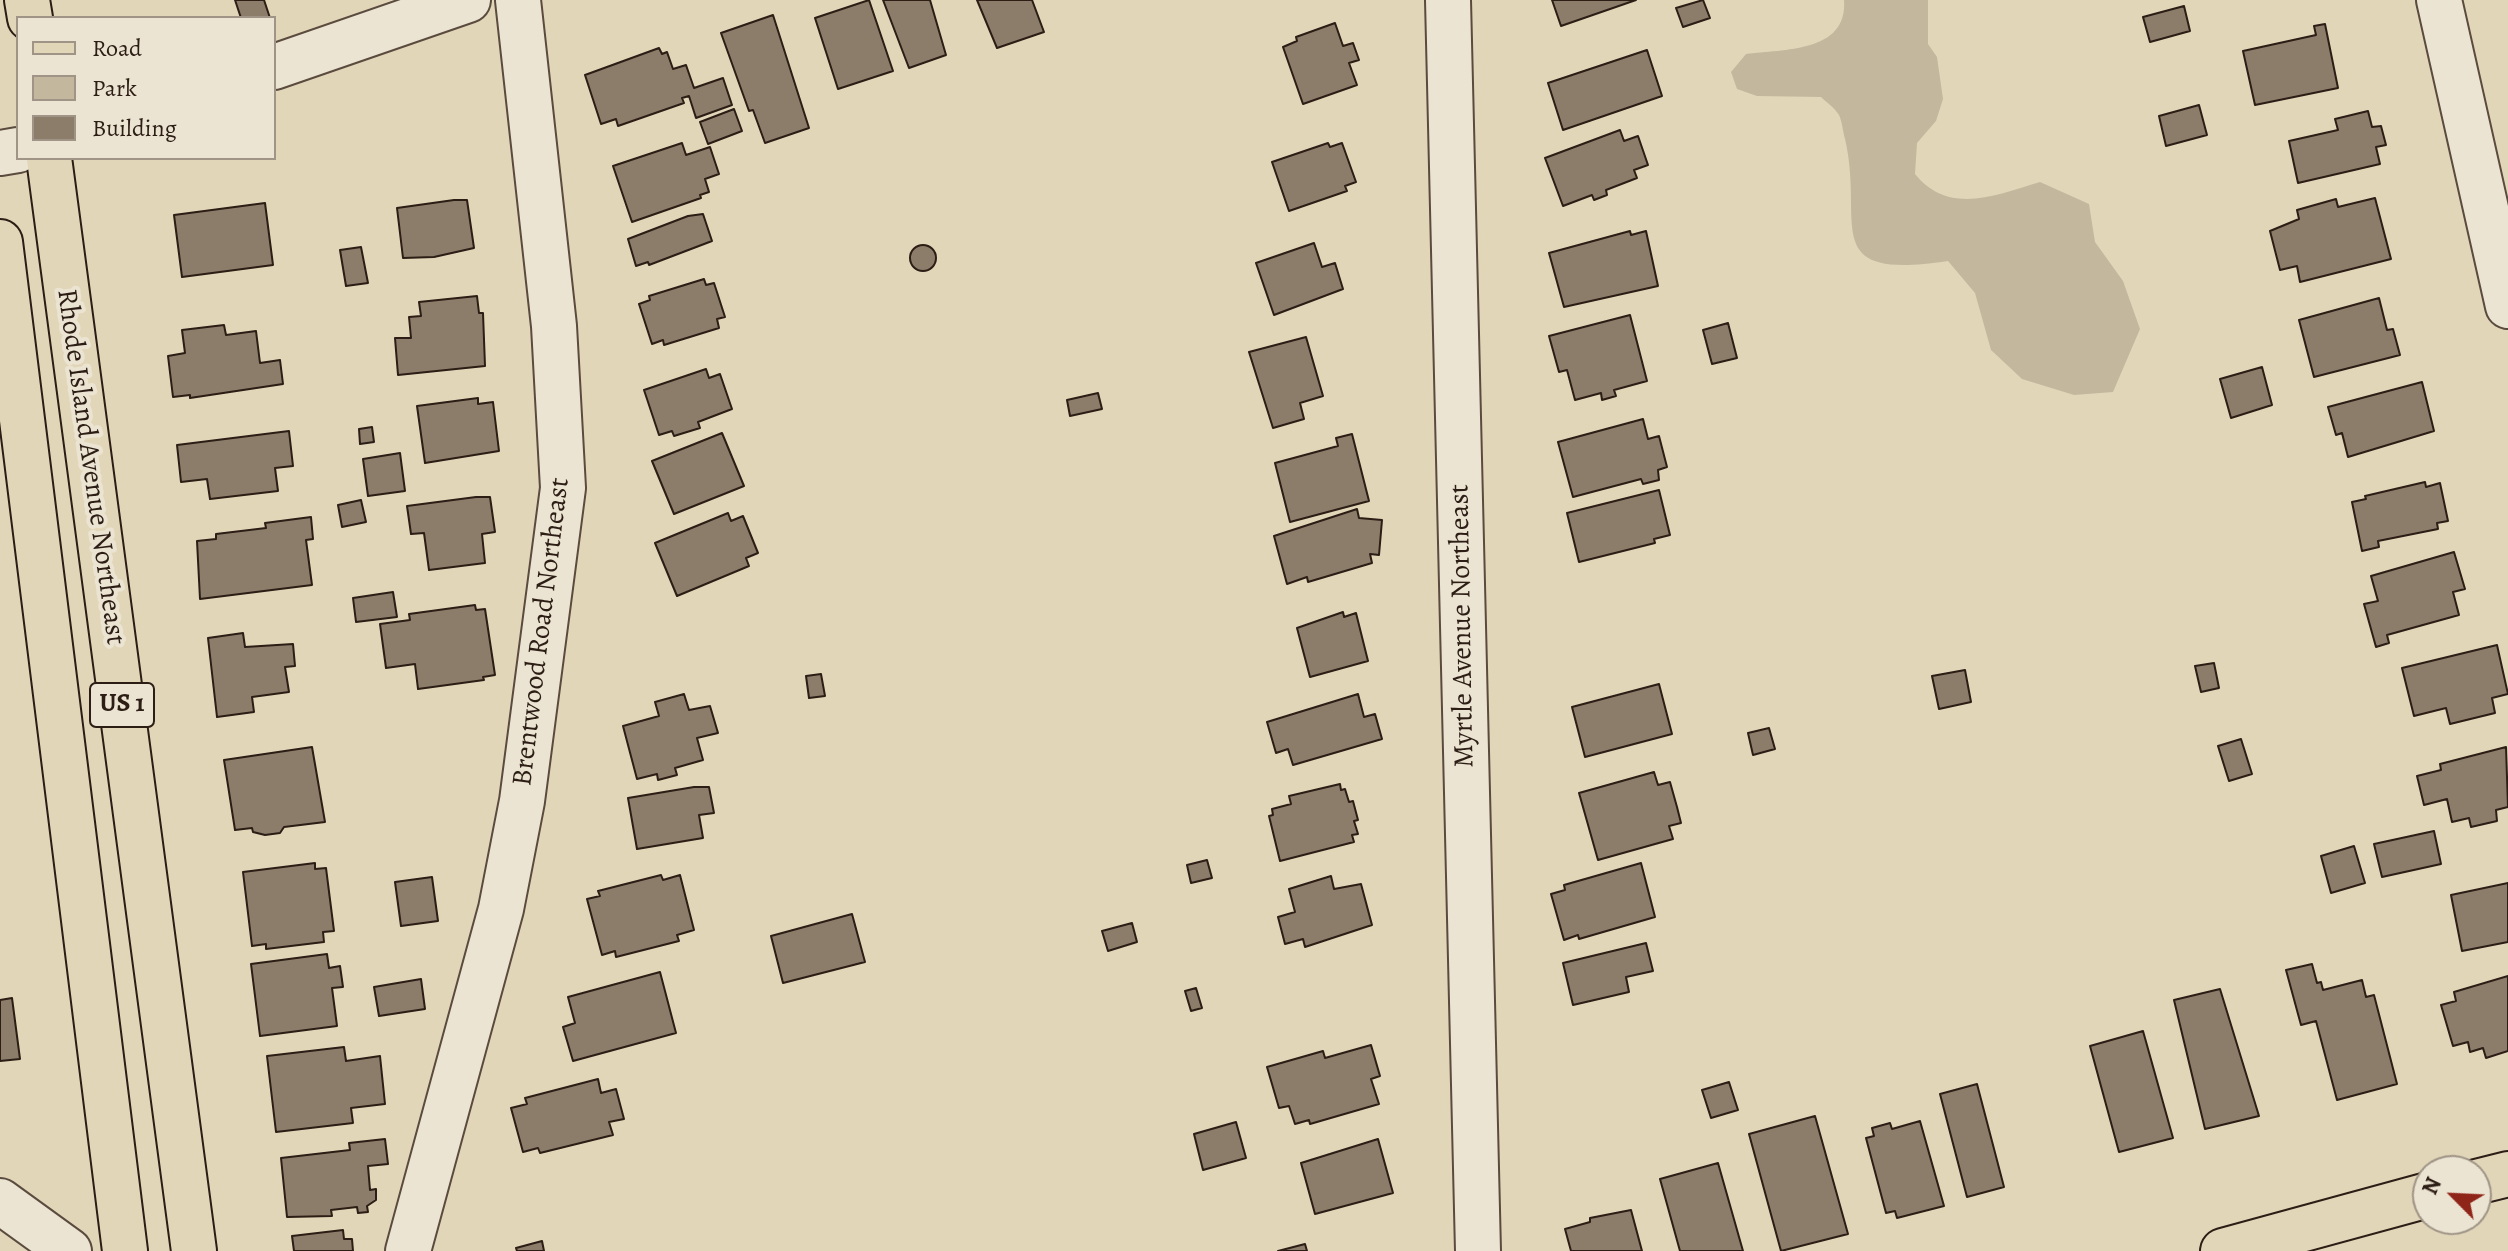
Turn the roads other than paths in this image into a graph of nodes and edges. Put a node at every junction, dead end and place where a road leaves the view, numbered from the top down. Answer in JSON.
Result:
{"nodes":[{"id":1,"x":468,"y":0,"type":"edge"},
{"id":2,"x":518,"y":0,"type":"edge"},
{"id":3,"x":1448,"y":0,"type":"edge"},
{"id":4,"x":2439,"y":0,"type":"edge"},
{"id":5,"x":276,"y":66,"type":"edge"},
{"id":6,"x":49,"y":160,"type":"edge"},
{"id":7,"x":0,"y":242,"type":"edge"},
{"id":8,"x":2508,"y":306,"type":"edge"},
{"id":9,"x":2412,"y":1199,"type":"edge"},
{"id":10,"x":0,"y":1201,"type":"edge"},
{"id":11,"x":69,"y":1251,"type":"edge"},
{"id":12,"x":125,"y":1251,"type":"edge"},
{"id":13,"x":194,"y":1251,"type":"edge"},
{"id":14,"x":408,"y":1251,"type":"edge"},
{"id":15,"x":1478,"y":1251,"type":"edge"},
{"id":16,"x":2223,"y":1251,"type":"edge"}],
"edges":[{"from":1,"to":5,"type":"street"},
{"from":2,"to":14,"type":"street","name":"Brentwood Road Northeast"},
{"from":3,"to":15,"type":"street","name":"Myrtle Avenue Northeast"},
{"from":4,"to":8,"type":"street"},
{"from":6,"to":13,"type":"main road","name":"Rhode Island Avenue Northeast","number":"US 1"},
{"from":7,"to":12,"type":"main road","name":"Rhode Island Avenue Northeast","number":"US 1"},
{"from":9,"to":16,"type":"main road"},
{"from":10,"to":11,"type":"street"}]}
